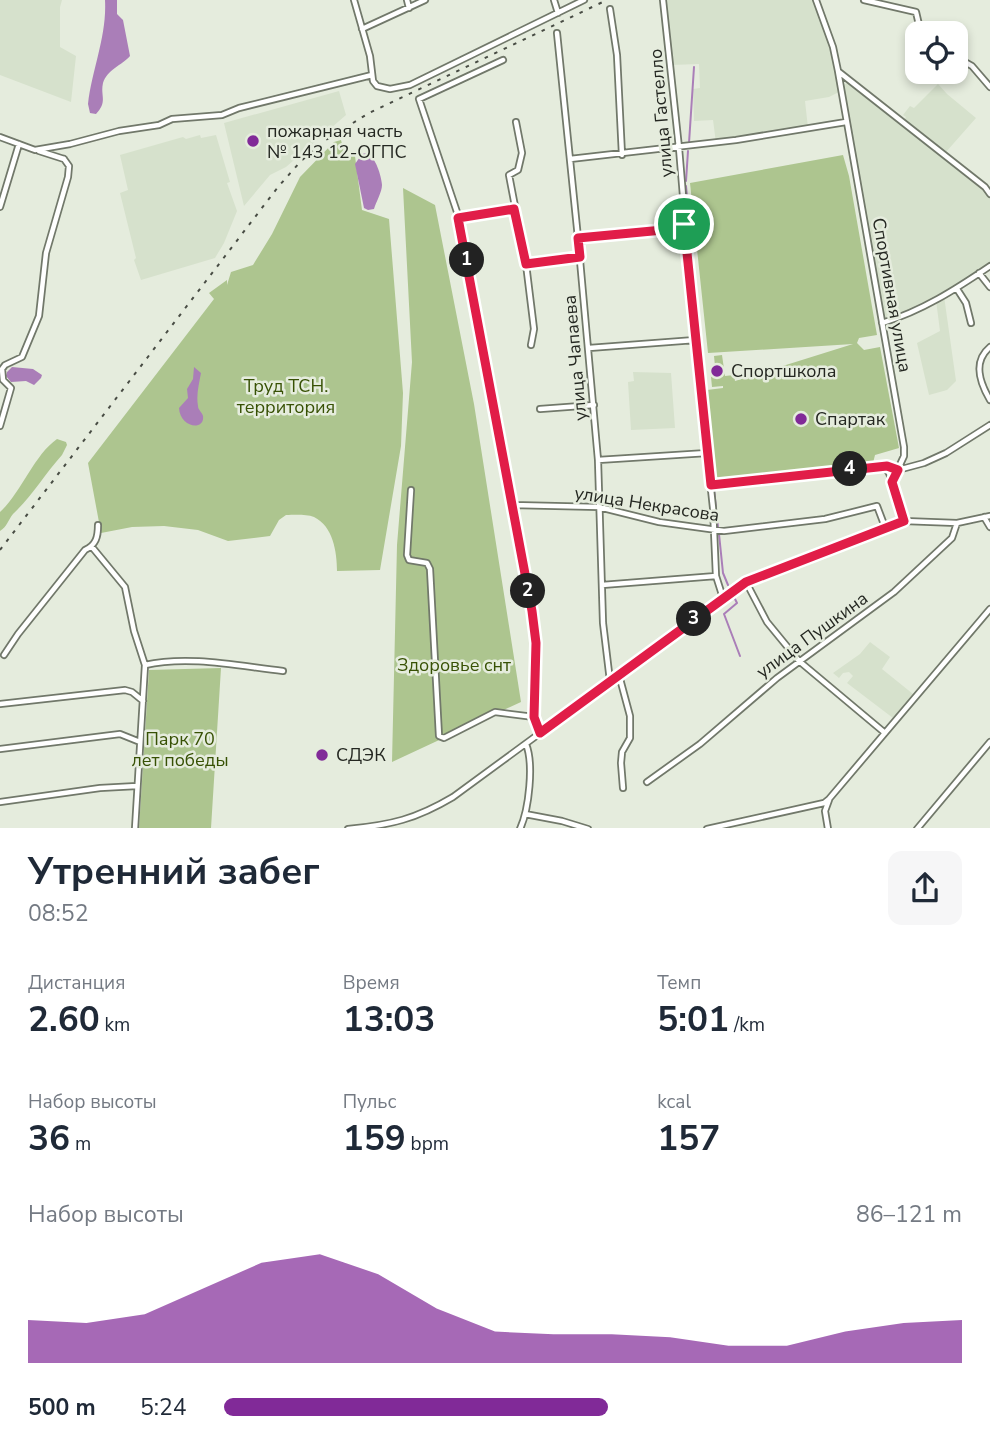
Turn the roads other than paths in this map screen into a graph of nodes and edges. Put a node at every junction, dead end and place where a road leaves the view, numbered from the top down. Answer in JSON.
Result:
{"nodes":[{"id":1,"x":354,"y":0,"type":"edge"},
{"id":2,"x":407,"y":0,"type":"edge"},
{"id":3,"x":425,"y":0,"type":"edge"},
{"id":4,"x":554,"y":0,"type":"edge"},
{"id":5,"x":584,"y":0,"type":"edge"},
{"id":6,"x":663,"y":0,"type":"edge"},
{"id":7,"x":816,"y":0,"type":"edge"},
{"id":8,"x":864,"y":0,"type":"edge"},
{"id":9,"x":409,"y":8,"type":"junction"},
{"id":10,"x":610,"y":9,"type":"dead end"},
{"id":11,"x":558,"y":13,"type":"junction"},
{"id":12,"x":918,"y":21,"type":"edge"},
{"id":13,"x":362,"y":29,"type":"junction"},
{"id":14,"x":556,"y":33,"type":"dead end"},
{"id":15,"x":503,"y":60,"type":"dead end"},
{"id":16,"x":968,"y":64,"type":"edge"},
{"id":17,"x":838,"y":71,"type":"junction"},
{"id":18,"x":372,"y":75,"type":"junction"},
{"id":19,"x":850,"y":82,"type":"junction"},
{"id":20,"x":990,"y":87,"type":"edge"},
{"id":21,"x":841,"y":90,"type":"junction"},
{"id":22,"x":516,"y":122,"type":"dead end"},
{"id":23,"x":846,"y":122,"type":"junction"},
{"id":24,"x":0,"y":137,"type":"edge"},
{"id":25,"x":19,"y":144,"type":"junction"},
{"id":26,"x":70,"y":144,"type":"junction"},
{"id":27,"x":679,"y":148,"type":"junction"},
{"id":28,"x":35,"y":150,"type":"junction"},
{"id":29,"x":622,"y":155,"type":"junction"},
{"id":30,"x":64,"y":159,"type":"junction"},
{"id":31,"x":570,"y":159,"type":"junction"},
{"id":32,"x":990,"y":194,"type":"edge"},
{"id":33,"x":0,"y":207,"type":"edge"},
{"id":34,"x":514,"y":209,"type":"junction"},
{"id":35,"x":458,"y":218,"type":"junction"},
{"id":36,"x":684,"y":224,"type":"junction"},
{"id":37,"x":578,"y":238,"type":"junction"},
{"id":38,"x":580,"y":257,"type":"junction"},
{"id":39,"x":526,"y":264,"type":"junction"},
{"id":40,"x":990,"y":265,"type":"edge"},
{"id":41,"x":979,"y":273,"type":"junction"},
{"id":42,"x":990,"y":288,"type":"edge"},
{"id":43,"x":957,"y":289,"type":"junction"},
{"id":44,"x":882,"y":323,"type":"junction"},
{"id":45,"x":971,"y":323,"type":"dead end"},
{"id":46,"x":695,"y":340,"type":"junction"},
{"id":47,"x":531,"y":345,"type":"dead end"},
{"id":48,"x":990,"y":347,"type":"edge"},
{"id":49,"x":589,"y":348,"type":"junction"},
{"id":50,"x":990,"y":400,"type":"edge"},
{"id":51,"x":594,"y":405,"type":"junction"},
{"id":52,"x":540,"y":409,"type":"dead end"},
{"id":53,"x":990,"y":425,"type":"edge"},
{"id":54,"x":0,"y":426,"type":"edge"},
{"id":55,"x":707,"y":453,"type":"junction"},
{"id":56,"x":904,"y":456,"type":"junction"},
{"id":57,"x":598,"y":460,"type":"junction"},
{"id":58,"x":881,"y":465,"type":"junction"},
{"id":59,"x":918,"y":465,"type":"junction"},
{"id":60,"x":898,"y":470,"type":"junction"},
{"id":61,"x":892,"y":482,"type":"junction"},
{"id":62,"x":711,"y":485,"type":"junction"},
{"id":63,"x":411,"y":490,"type":"dead end"},
{"id":64,"x":512,"y":505,"type":"junction"},
{"id":65,"x":599,"y":507,"type":"junction"},
{"id":66,"x":987,"y":517,"type":"edge"},
{"id":67,"x":904,"y":521,"type":"junction"},
{"id":68,"x":957,"y":523,"type":"junction"},
{"id":69,"x":98,"y":526,"type":"dead end"},
{"id":70,"x":885,"y":527,"type":"junction"},
{"id":71,"x":990,"y":527,"type":"edge"},
{"id":72,"x":715,"y":530,"type":"junction"},
{"id":73,"x":92,"y":547,"type":"junction"},
{"id":74,"x":716,"y":576,"type":"junction"},
{"id":75,"x":746,"y":582,"type":"junction"},
{"id":76,"x":602,"y":585,"type":"junction"},
{"id":77,"x":723,"y":598,"type":"junction"},
{"id":78,"x":990,"y":609,"type":"edge"},
{"id":79,"x":4,"y":654,"type":"dead end"},
{"id":80,"x":799,"y":661,"type":"junction"},
{"id":81,"x":145,"y":665,"type":"junction"},
{"id":82,"x":282,"y":671,"type":"dead end"},
{"id":83,"x":619,"y":675,"type":"junction"},
{"id":84,"x":610,"y":681,"type":"junction"},
{"id":85,"x":144,"y":702,"type":"junction"},
{"id":86,"x":0,"y":704,"type":"edge"},
{"id":87,"x":534,"y":717,"type":"junction"},
{"id":88,"x":540,"y":733,"type":"junction"},
{"id":89,"x":885,"y":733,"type":"junction"},
{"id":90,"x":140,"y":742,"type":"junction"},
{"id":91,"x":990,"y":742,"type":"edge"},
{"id":92,"x":526,"y":744,"type":"junction"},
{"id":93,"x":0,"y":749,"type":"edge"},
{"id":94,"x":647,"y":782,"type":"dead end"},
{"id":95,"x":137,"y":786,"type":"junction"},
{"id":96,"x":623,"y":788,"type":"dead end"},
{"id":97,"x":829,"y":799,"type":"junction"},
{"id":98,"x":0,"y":802,"type":"edge"},
{"id":99,"x":818,"y":804,"type":"junction"},
{"id":100,"x":825,"y":811,"type":"junction"},
{"id":101,"x":526,"y":814,"type":"junction"},
{"id":102,"x":135,"y":828,"type":"edge"},
{"id":103,"x":348,"y":828,"type":"edge"},
{"id":104,"x":520,"y":828,"type":"edge"},
{"id":105,"x":588,"y":828,"type":"edge"},
{"id":106,"x":707,"y":828,"type":"edge"},
{"id":107,"x":828,"y":828,"type":"edge"},
{"id":108,"x":917,"y":828,"type":"edge"}],
"edges":[{"from":1,"to":13,"type":"street"},
{"from":2,"to":9,"type":"street"},
{"from":3,"to":9,"type":"street"},
{"from":4,"to":11,"type":"street"},
{"from":5,"to":11,"type":"street"},
{"from":6,"to":27,"type":"street","name":"улица Гастелло"},
{"from":7,"to":17,"type":"street","name":"Спортивная улица"},
{"from":8,"to":12,"type":"street"},
{"from":9,"to":13,"type":"street"},
{"from":10,"to":29,"type":"street"},
{"from":11,"to":18,"type":"street"},
{"from":13,"to":18,"type":"street"},
{"from":14,"to":31,"type":"street","name":"улица Чапаева"},
{"from":15,"to":35,"type":"street"},
{"from":16,"to":20,"type":"street"},
{"from":17,"to":19,"type":"street"},
{"from":17,"to":21,"type":"street","name":"Спортивная улица"},
{"from":18,"to":26,"type":"street"},
{"from":19,"to":21,"type":"street"},
{"from":19,"to":32,"type":"street"},
{"from":21,"to":23,"type":"street","name":"Спортивная улица"},
{"from":22,"to":34,"type":"street"},
{"from":23,"to":27,"type":"street"},
{"from":23,"to":44,"type":"street","name":"Спортивная улица"},
{"from":24,"to":25,"type":"street"},
{"from":25,"to":28,"type":"street"},
{"from":25,"to":33,"type":"street"},
{"from":26,"to":28,"type":"street"},
{"from":26,"to":30,"type":"street"},
{"from":27,"to":29,"type":"street"},
{"from":27,"to":36,"type":"street","name":"улица Гастелло"},
{"from":28,"to":30,"type":"street"},
{"from":29,"to":31,"type":"street"},
{"from":30,"to":54,"type":"street"},
{"from":31,"to":37,"type":"street","name":"улица Чапаева"},
{"from":34,"to":35,"type":"street"},
{"from":34,"to":39,"type":"street"},
{"from":35,"to":64,"type":"street"},
{"from":36,"to":37,"type":"street"},
{"from":36,"to":46,"type":"street","name":"улица Гастелло"},
{"from":37,"to":38,"type":"street","name":"улица Чапаева"},
{"from":38,"to":39,"type":"street"},
{"from":38,"to":49,"type":"street","name":"улица Чапаева"},
{"from":39,"to":47,"type":"street"},
{"from":40,"to":41,"type":"street"},
{"from":41,"to":42,"type":"street"},
{"from":41,"to":43,"type":"street"},
{"from":43,"to":44,"type":"street"},
{"from":43,"to":45,"type":"street"},
{"from":44,"to":56,"type":"street","name":"Спортивная улица"},
{"from":46,"to":49,"type":"street"},
{"from":46,"to":55,"type":"street","name":"улица Гастелло"},
{"from":48,"to":50,"type":"street"},
{"from":49,"to":51,"type":"street","name":"улица Чапаева"},
{"from":51,"to":52,"type":"street"},
{"from":51,"to":57,"type":"street","name":"улица Чапаева"},
{"from":53,"to":59,"type":"street"},
{"from":55,"to":57,"type":"street"},
{"from":55,"to":62,"type":"street","name":"улица Гастелло"},
{"from":56,"to":59,"type":"street"},
{"from":56,"to":60,"type":"street"},
{"from":57,"to":65,"type":"street","name":"улица Чапаева"},
{"from":58,"to":60,"type":"street"},
{"from":58,"to":61,"type":"street"},
{"from":58,"to":62,"type":"street"},
{"from":59,"to":60,"type":"street"},
{"from":60,"to":61,"type":"street"},
{"from":61,"to":67,"type":"street"},
{"from":62,"to":72,"type":"street","name":"улица Гастелло"},
{"from":63,"to":87,"type":"street"},
{"from":64,"to":65,"type":"street","name":"улица Некрасова"},
{"from":64,"to":87,"type":"street"},
{"from":65,"to":72,"type":"street","name":"улица Некрасова"},
{"from":65,"to":76,"type":"street","name":"улица Чапаева"},
{"from":66,"to":68,"type":"street"},
{"from":66,"to":71,"type":"street"},
{"from":67,"to":68,"type":"street"},
{"from":67,"to":70,"type":"street"},
{"from":68,"to":80,"type":"street","name":"улица Пушкина"},
{"from":69,"to":73,"type":"street"},
{"from":70,"to":72,"type":"street","name":"улица Некрасова"},
{"from":70,"to":75,"type":"street"},
{"from":72,"to":74,"type":"street","name":"улица Гастелло"},
{"from":73,"to":79,"type":"street"},
{"from":73,"to":81,"type":"street"},
{"from":74,"to":76,"type":"street"},
{"from":74,"to":77,"type":"street","name":"улица Гастелло"},
{"from":75,"to":77,"type":"street"},
{"from":75,"to":80,"type":"street"},
{"from":76,"to":84,"type":"street","name":"улица Чапаева"},
{"from":77,"to":83,"type":"street"},
{"from":78,"to":89,"type":"street"},
{"from":80,"to":89,"type":"street"},
{"from":80,"to":94,"type":"street","name":"улица Пушкина"},
{"from":81,"to":82,"type":"street"},
{"from":81,"to":85,"type":"street"},
{"from":83,"to":84,"type":"street"},
{"from":83,"to":96,"type":"street"},
{"from":84,"to":88,"type":"street"},
{"from":85,"to":86,"type":"street"},
{"from":85,"to":90,"type":"street"},
{"from":87,"to":88,"type":"street"},
{"from":88,"to":92,"type":"street"},
{"from":89,"to":97,"type":"street"},
{"from":90,"to":93,"type":"street"},
{"from":90,"to":95,"type":"street"},
{"from":91,"to":108,"type":"street"},
{"from":92,"to":101,"type":"street"},
{"from":92,"to":103,"type":"street"},
{"from":95,"to":98,"type":"street"},
{"from":95,"to":102,"type":"street"},
{"from":97,"to":99,"type":"street"},
{"from":97,"to":100,"type":"street"},
{"from":99,"to":100,"type":"street"},
{"from":99,"to":106,"type":"street"},
{"from":100,"to":107,"type":"street"},
{"from":101,"to":104,"type":"street"},
{"from":101,"to":105,"type":"street"}]}
